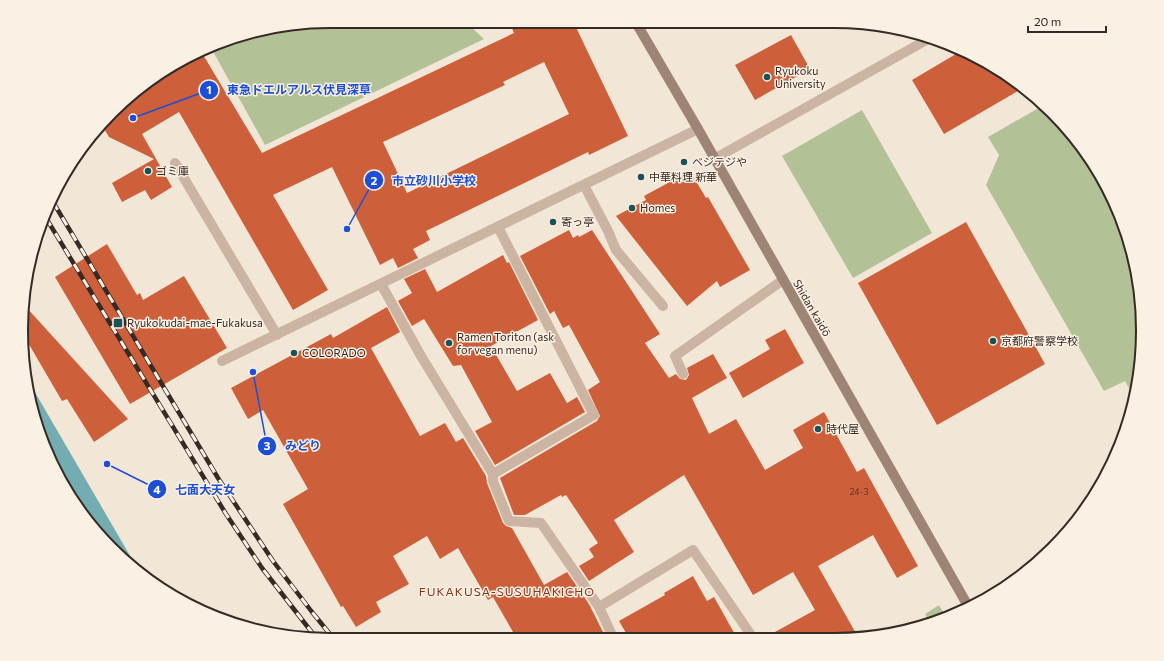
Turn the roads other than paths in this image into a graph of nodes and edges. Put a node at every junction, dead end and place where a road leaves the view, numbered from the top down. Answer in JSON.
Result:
{"nodes":[{"id":1,"x":639,"y":28,"type":"edge"},
{"id":2,"x":924,"y":42,"type":"edge"},
{"id":3,"x":698,"y":129,"type":"junction"},
{"id":4,"x":714,"y":159,"type":"junction"},
{"id":5,"x":175,"y":163,"type":"dead end"},
{"id":6,"x":584,"y":185,"type":"junction"},
{"id":7,"x":498,"y":227,"type":"junction"},
{"id":8,"x":783,"y":280,"type":"junction"},
{"id":9,"x":381,"y":284,"type":"junction"},
{"id":10,"x":663,"y":306,"type":"dead end"},
{"id":11,"x":277,"y":334,"type":"junction"},
{"id":12,"x":222,"y":361,"type":"dead end"},
{"id":13,"x":683,"y":374,"type":"dead end"},
{"id":14,"x":493,"y":474,"type":"junction"},
{"id":15,"x":966,"y":602,"type":"edge"},
{"id":16,"x":599,"y":608,"type":"junction"},
{"id":17,"x":611,"y":633,"type":"edge"},
{"id":18,"x":750,"y":633,"type":"edge"}],
"edges":[{"from":1,"to":3,"type":"street","name":"Shidan kaidō"},
{"from":2,"to":4,"type":"street"},
{"from":3,"to":4,"type":"street","name":"Shidan kaidō"},
{"from":3,"to":6,"type":"street"},
{"from":4,"to":8,"type":"street","name":"Shidan kaidō"},
{"from":5,"to":11,"type":"street"},
{"from":6,"to":7,"type":"street"},
{"from":6,"to":10,"type":"street"},
{"from":7,"to":9,"type":"street"},
{"from":7,"to":14,"type":"street"},
{"from":8,"to":13,"type":"street"},
{"from":8,"to":15,"type":"street","name":"Shidan kaidō"},
{"from":9,"to":11,"type":"street"},
{"from":9,"to":14,"type":"street"},
{"from":11,"to":12,"type":"street"},
{"from":14,"to":16,"type":"street"},
{"from":16,"to":17,"type":"street"},
{"from":16,"to":18,"type":"street"}]}
